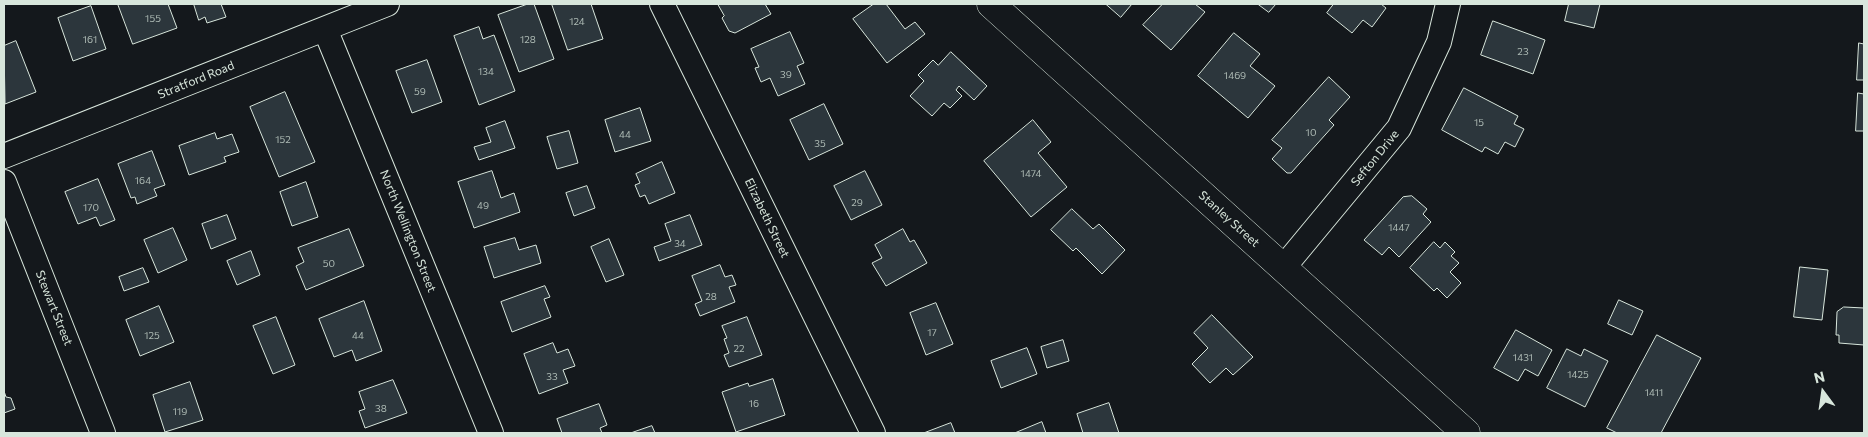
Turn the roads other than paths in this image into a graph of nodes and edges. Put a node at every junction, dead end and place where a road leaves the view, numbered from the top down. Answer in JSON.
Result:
{"nodes":[{"id":1,"x":387,"y":4,"type":"edge"},
{"id":2,"x":662,"y":4,"type":"edge"},
{"id":3,"x":991,"y":4,"type":"edge"},
{"id":4,"x":1448,"y":4,"type":"edge"},
{"id":5,"x":324,"y":29,"type":"junction"},
{"id":6,"x":4,"y":156,"type":"edge"},
{"id":7,"x":4,"y":182,"type":"edge"},
{"id":8,"x":1283,"y":268,"type":"junction"},
{"id":9,"x":103,"y":433,"type":"edge"},
{"id":10,"x":491,"y":433,"type":"edge"},
{"id":11,"x":873,"y":433,"type":"edge"},
{"id":12,"x":1466,"y":433,"type":"edge"}],
"edges":[{"from":1,"to":5,"type":"street","name":"Stratford Road"},
{"from":2,"to":11,"type":"street","name":"Elizabeth Street"},
{"from":3,"to":8,"type":"main road","name":"Stanley Street"},
{"from":4,"to":8,"type":"street","name":"Sefton Drive"},
{"from":5,"to":6,"type":"street","name":"Stratford Road"},
{"from":5,"to":10,"type":"street","name":"North Wellington Street"},
{"from":7,"to":9,"type":"street","name":"Stewart Street"},
{"from":8,"to":12,"type":"main road","name":"Stanley Street"}]}
